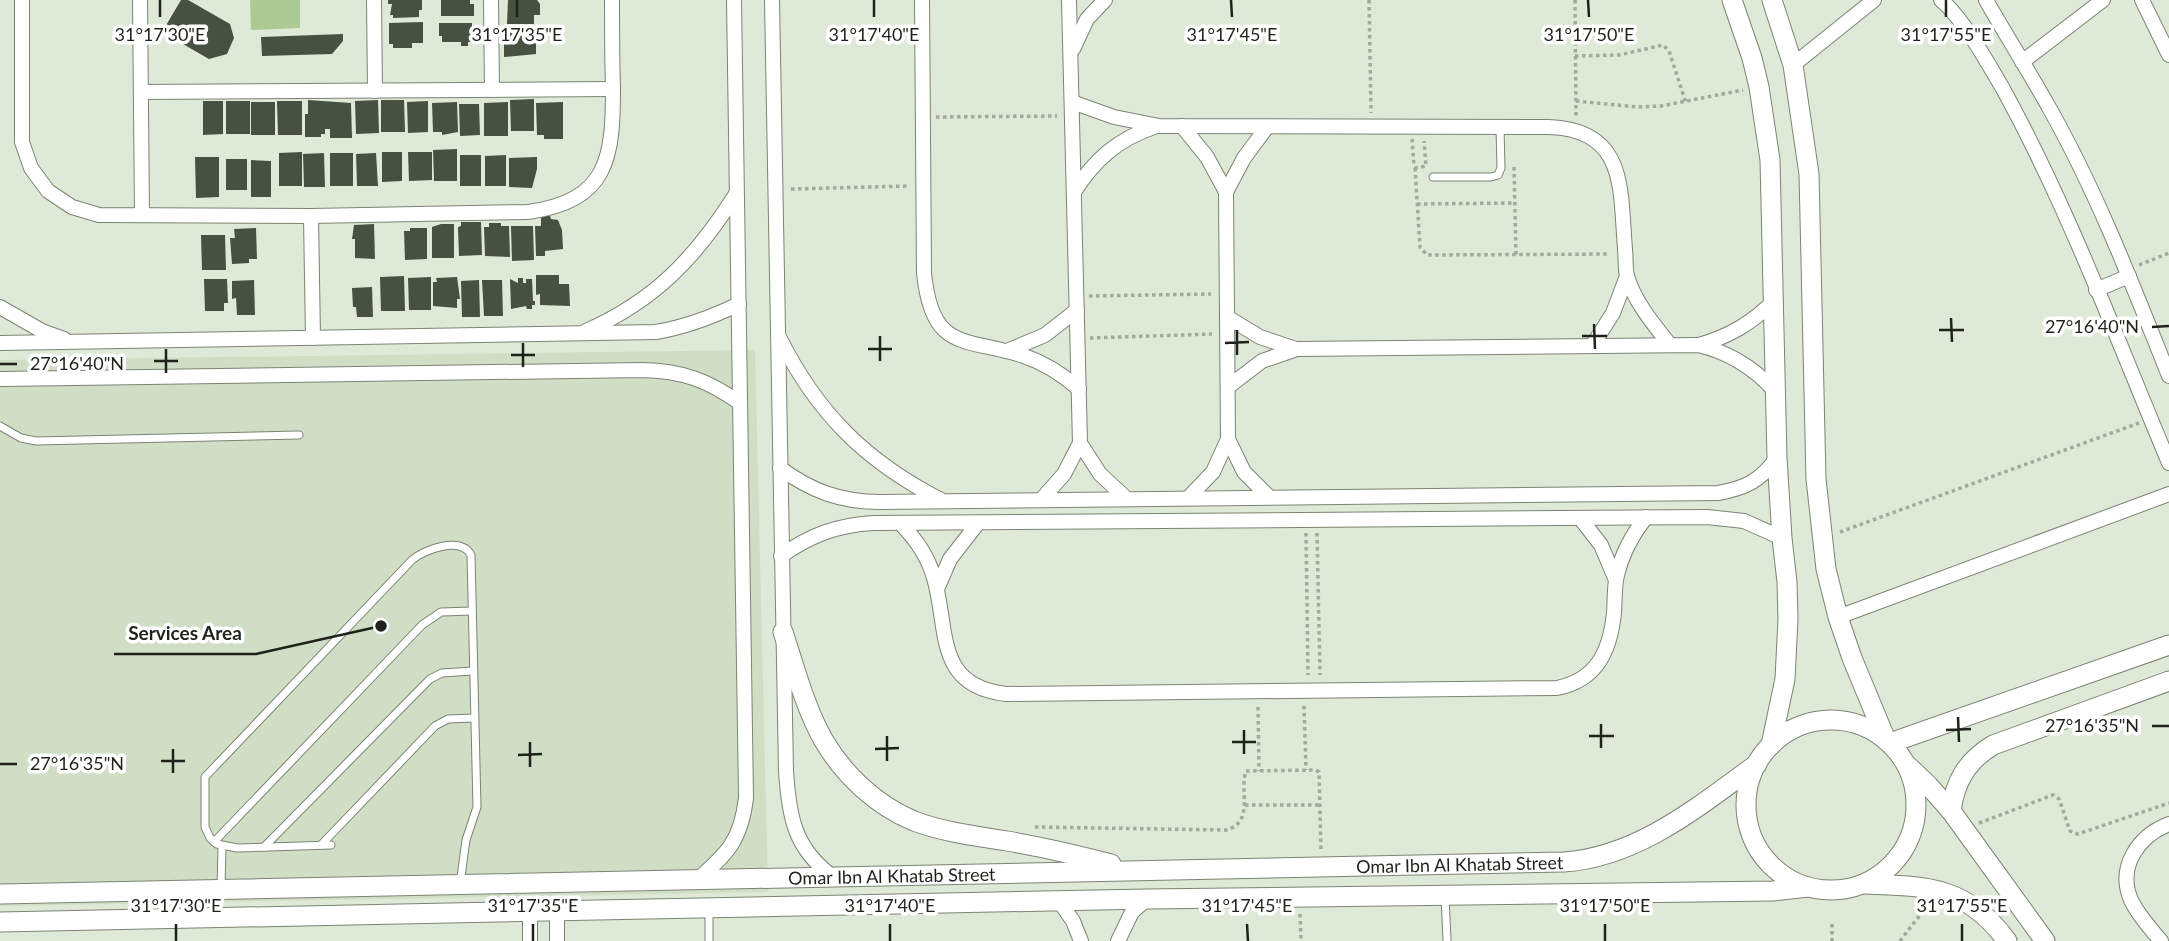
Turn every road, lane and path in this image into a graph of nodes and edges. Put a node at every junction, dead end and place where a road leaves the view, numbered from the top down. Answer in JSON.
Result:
{"nodes":[{"id":1,"x":22,"y":0,"type":"edge"},
{"id":2,"x":140,"y":0,"type":"edge"},
{"id":3,"x":374,"y":0,"type":"edge"},
{"id":4,"x":491,"y":0,"type":"edge"},
{"id":5,"x":612,"y":0,"type":"edge"},
{"id":6,"x":734,"y":0,"type":"edge"},
{"id":7,"x":772,"y":0,"type":"edge"},
{"id":8,"x":922,"y":0,"type":"edge"},
{"id":9,"x":1069,"y":0,"type":"edge"},
{"id":10,"x":1105,"y":0,"type":"edge"},
{"id":11,"x":1370,"y":0,"type":"edge"},
{"id":12,"x":1575,"y":0,"type":"edge"},
{"id":13,"x":1732,"y":0,"type":"edge"},
{"id":14,"x":1772,"y":0,"type":"edge"},
{"id":15,"x":1986,"y":0,"type":"edge"},
{"id":16,"x":2103,"y":0,"type":"edge"},
{"id":17,"x":2142,"y":0,"type":"edge"},
{"id":18,"x":1946,"y":1,"type":"edge"},
{"id":19,"x":1869,"y":2,"type":"edge"},
{"id":20,"x":1071,"y":53,"type":"junction"},
{"id":21,"x":2169,"y":55,"type":"edge"},
{"id":22,"x":1576,"y":56,"type":"junction"},
{"id":23,"x":2022,"y":62,"type":"junction"},
{"id":24,"x":1793,"y":65,"type":"junction"},
{"id":25,"x":1759,"y":87,"type":"junction"},
{"id":26,"x":613,"y":89,"type":"junction"},
{"id":27,"x":492,"y":90,"type":"junction"},
{"id":28,"x":375,"y":91,"type":"junction"},
{"id":29,"x":141,"y":92,"type":"junction"},
{"id":30,"x":1576,"y":101,"type":"junction"},
{"id":31,"x":1686,"y":103,"type":"junction"},
{"id":32,"x":1072,"y":109,"type":"junction"},
{"id":33,"x":923,"y":118,"type":"junction"},
{"id":34,"x":1158,"y":126,"type":"junction"},
{"id":35,"x":1182,"y":126,"type":"junction"},
{"id":36,"x":1267,"y":127,"type":"junction"},
{"id":37,"x":1371,"y":127,"type":"junction"},
{"id":38,"x":1418,"y":127,"type":"junction"},
{"id":39,"x":1500,"y":127,"type":"junction"},
{"id":40,"x":1576,"y":130,"type":"junction"},
{"id":41,"x":1514,"y":164,"type":"dead end"},
{"id":42,"x":1415,"y":168,"type":"junction"},
{"id":43,"x":1433,"y":177,"type":"dead end"},
{"id":44,"x":923,"y":186,"type":"junction"},
{"id":45,"x":775,"y":190,"type":"junction"},
{"id":46,"x":1226,"y":191,"type":"junction"},
{"id":47,"x":1074,"y":192,"type":"junction"},
{"id":48,"x":737,"y":193,"type":"junction"},
{"id":49,"x":1515,"y":203,"type":"junction"},
{"id":50,"x":1417,"y":204,"type":"junction"},
{"id":51,"x":142,"y":215,"type":"junction"},
{"id":52,"x":311,"y":216,"type":"junction"},
{"id":53,"x":2169,"y":253,"type":"edge"},
{"id":54,"x":1625,"y":254,"type":"junction"},
{"id":55,"x":1516,"y":255,"type":"junction"},
{"id":56,"x":2128,"y":273,"type":"junction"},
{"id":57,"x":1627,"y":276,"type":"junction"},
{"id":58,"x":2096,"y":290,"type":"junction"},
{"id":59,"x":1227,"y":293,"type":"junction"},
{"id":60,"x":1775,"y":300,"type":"junction"},
{"id":61,"x":1077,"y":303,"type":"junction"},
{"id":62,"x":739,"y":304,"type":"junction"},
{"id":63,"x":0,"y":307,"type":"edge"},
{"id":64,"x":1227,"y":317,"type":"junction"},
{"id":65,"x":1228,"y":333,"type":"junction"},
{"id":66,"x":581,"y":334,"type":"junction"},
{"id":67,"x":777,"y":334,"type":"junction"},
{"id":68,"x":313,"y":338,"type":"junction"},
{"id":69,"x":1078,"y":339,"type":"junction"},
{"id":70,"x":71,"y":342,"type":"junction"},
{"id":71,"x":0,"y":343,"type":"edge"},
{"id":72,"x":1670,"y":345,"type":"junction"},
{"id":73,"x":1698,"y":345,"type":"junction"},
{"id":74,"x":1592,"y":346,"type":"junction"},
{"id":75,"x":1297,"y":349,"type":"junction"},
{"id":76,"x":1007,"y":351,"type":"junction"},
{"id":77,"x":2169,"y":376,"type":"edge"},
{"id":78,"x":0,"y":379,"type":"edge"},
{"id":79,"x":1228,"y":387,"type":"junction"},
{"id":80,"x":1079,"y":389,"type":"junction"},
{"id":81,"x":1775,"y":391,"type":"junction"},
{"id":82,"x":740,"y":404,"type":"junction"},
{"id":83,"x":2150,"y":419,"type":"junction"},
{"id":84,"x":0,"y":426,"type":"edge"},
{"id":85,"x":299,"y":435,"type":"dead end"},
{"id":86,"x":1228,"y":439,"type":"junction"},
{"id":87,"x":1080,"y":443,"type":"junction"},
{"id":88,"x":1777,"y":458,"type":"junction"},
{"id":89,"x":2169,"y":463,"type":"edge"},
{"id":90,"x":780,"y":468,"type":"junction"},
{"id":91,"x":2169,"y":494,"type":"edge"},
{"id":92,"x":1385,"y":496,"type":"junction"},
{"id":93,"x":1269,"y":497,"type":"junction"},
{"id":94,"x":1188,"y":498,"type":"junction"},
{"id":95,"x":1127,"y":499,"type":"junction"},
{"id":96,"x":1041,"y":500,"type":"junction"},
{"id":97,"x":942,"y":501,"type":"junction"},
{"id":98,"x":1646,"y":517,"type":"junction"},
{"id":99,"x":1580,"y":518,"type":"junction"},
{"id":100,"x":1385,"y":519,"type":"junction"},
{"id":101,"x":1311,"y":520,"type":"junction"},
{"id":102,"x":900,"y":523,"type":"junction"},
{"id":103,"x":978,"y":523,"type":"junction"},
{"id":104,"x":1782,"y":538,"type":"junction"},
{"id":105,"x":1822,"y":538,"type":"junction"},
{"id":106,"x":781,"y":556,"type":"junction"},
{"id":107,"x":1615,"y":579,"type":"junction"},
{"id":108,"x":937,"y":589,"type":"junction"},
{"id":109,"x":472,"y":611,"type":"junction"},
{"id":110,"x":1838,"y":617,"type":"junction"},
{"id":111,"x":783,"y":632,"type":"junction"},
{"id":112,"x":2169,"y":645,"type":"edge"},
{"id":113,"x":473,"y":671,"type":"junction"},
{"id":114,"x":2169,"y":681,"type":"edge"},
{"id":115,"x":1311,"y":691,"type":"junction"},
{"id":116,"x":1257,"y":692,"type":"junction"},
{"id":117,"x":1999,"y":706,"type":"junction"},
{"id":118,"x":474,"y":718,"type":"junction"},
{"id":119,"x":2009,"y":738,"type":"junction"},
{"id":120,"x":1888,"y":742,"type":"junction"},
{"id":121,"x":1771,"y":745,"type":"junction"},
{"id":122,"x":1756,"y":764,"type":"junction"},
{"id":123,"x":1906,"y":764,"type":"junction"},
{"id":124,"x":1306,"y":770,"type":"junction"},
{"id":125,"x":1259,"y":771,"type":"junction"},
{"id":126,"x":2169,"y":803,"type":"edge"},
{"id":127,"x":1245,"y":805,"type":"junction"},
{"id":128,"x":1320,"y":805,"type":"junction"},
{"id":129,"x":1951,"y":811,"type":"junction"},
{"id":130,"x":2169,"y":824,"type":"edge"},
{"id":131,"x":1035,"y":827,"type":"dead end"},
{"id":132,"x":1964,"y":829,"type":"junction"},
{"id":133,"x":214,"y":842,"type":"junction"},
{"id":134,"x":321,"y":845,"type":"junction"},
{"id":135,"x":331,"y":845,"type":"dead end"},
{"id":136,"x":222,"y":846,"type":"junction"},
{"id":137,"x":264,"y":847,"type":"junction"},
{"id":138,"x":1320,"y":867,"type":"junction"},
{"id":139,"x":1136,"y":871,"type":"junction"},
{"id":140,"x":833,"y":877,"type":"junction"},
{"id":141,"x":662,"y":880,"type":"junction"},
{"id":142,"x":697,"y":880,"type":"junction"},
{"id":143,"x":605,"y":881,"type":"junction"},
{"id":144,"x":460,"y":884,"type":"junction"},
{"id":145,"x":1864,"y":884,"type":"junction"},
{"id":146,"x":319,"y":887,"type":"junction"},
{"id":147,"x":1808,"y":887,"type":"junction"},
{"id":148,"x":221,"y":889,"type":"junction"},
{"id":149,"x":1939,"y":890,"type":"junction"},
{"id":150,"x":0,"y":894,"type":"edge"},
{"id":151,"x":1445,"y":895,"type":"junction"},
{"id":152,"x":1310,"y":898,"type":"junction"},
{"id":153,"x":1147,"y":900,"type":"junction"},
{"id":154,"x":1059,"y":901,"type":"junction"},
{"id":155,"x":709,"y":908,"type":"junction"},
{"id":156,"x":663,"y":909,"type":"junction"},
{"id":157,"x":606,"y":910,"type":"junction"},
{"id":158,"x":530,"y":911,"type":"junction"},
{"id":159,"x":557,"y":911,"type":"junction"},
{"id":160,"x":319,"y":915,"type":"junction"},
{"id":161,"x":0,"y":922,"type":"edge"},
{"id":162,"x":1832,"y":924,"type":"dead end"},
{"id":163,"x":1447,"y":940,"type":"edge"},
{"id":164,"x":2044,"y":940,"type":"edge"},
{"id":165,"x":530,"y":941,"type":"edge"},
{"id":166,"x":557,"y":941,"type":"edge"},
{"id":167,"x":709,"y":941,"type":"edge"},
{"id":168,"x":1081,"y":941,"type":"edge"},
{"id":169,"x":1118,"y":941,"type":"edge"},
{"id":170,"x":1301,"y":941,"type":"edge"},
{"id":171,"x":1832,"y":941,"type":"edge"},
{"id":172,"x":1900,"y":941,"type":"edge"},
{"id":173,"x":2007,"y":941,"type":"edge"},
{"id":174,"x":2161,"y":941,"type":"edge"}],
"edges":[{"from":1,"to":51,"type":"street"},
{"from":2,"to":29,"type":"street"},
{"from":3,"to":28,"type":"street"},
{"from":4,"to":27,"type":"street"},
{"from":5,"to":26,"type":"street"},
{"from":6,"to":48,"type":"street"},
{"from":7,"to":45,"type":"street"},
{"from":8,"to":33,"type":"street"},
{"from":9,"to":20,"type":"street"},
{"from":10,"to":20,"type":"street"},
{"from":11,"to":37,"type":"path"},
{"from":12,"to":22,"type":"path"},
{"from":13,"to":25,"type":"street"},
{"from":14,"to":24,"type":"street"},
{"from":15,"to":23,"type":"street"},
{"from":16,"to":23,"type":"street"},
{"from":17,"to":21,"type":"street"},
{"from":18,"to":58,"type":"street"},
{"from":19,"to":24,"type":"street"},
{"from":20,"to":32,"type":"street"},
{"from":22,"to":30,"type":"path"},
{"from":22,"to":31,"type":"path"},
{"from":23,"to":56,"type":"street"},
{"from":24,"to":105,"type":"street"},
{"from":25,"to":31,"type":"path"},
{"from":25,"to":60,"type":"street"},
{"from":26,"to":27,"type":"street"},
{"from":26,"to":52,"type":"street"},
{"from":27,"to":28,"type":"street"},
{"from":28,"to":29,"type":"street"},
{"from":29,"to":51,"type":"street"},
{"from":30,"to":31,"type":"path"},
{"from":30,"to":40,"type":"path"},
{"from":32,"to":33,"type":"path"},
{"from":32,"to":34,"type":"street"},
{"from":32,"to":47,"type":"street"},
{"from":33,"to":44,"type":"street"},
{"from":34,"to":35,"type":"street"},
{"from":34,"to":47,"type":"street"},
{"from":35,"to":36,"type":"street"},
{"from":35,"to":46,"type":"street"},
{"from":36,"to":37,"type":"street"},
{"from":36,"to":46,"type":"street"},
{"from":37,"to":38,"type":"street"},
{"from":38,"to":39,"type":"street"},
{"from":38,"to":42,"type":"path"},
{"from":38,"to":42,"type":"path"},
{"from":39,"to":40,"type":"street"},
{"from":39,"to":43,"type":"lane"},
{"from":40,"to":54,"type":"street"},
{"from":41,"to":49,"type":"path"},
{"from":42,"to":50,"type":"path"},
{"from":44,"to":45,"type":"path"},
{"from":44,"to":76,"type":"street"},
{"from":45,"to":67,"type":"street"},
{"from":46,"to":59,"type":"street"},
{"from":47,"to":61,"type":"street"},
{"from":48,"to":62,"type":"street"},
{"from":48,"to":66,"type":"street"},
{"from":49,"to":50,"type":"path"},
{"from":49,"to":55,"type":"path"},
{"from":50,"to":55,"type":"path"},
{"from":51,"to":52,"type":"street"},
{"from":52,"to":68,"type":"street"},
{"from":53,"to":56,"type":"path"},
{"from":54,"to":55,"type":"path"},
{"from":54,"to":57,"type":"street"},
{"from":56,"to":58,"type":"street"},
{"from":56,"to":77,"type":"street"},
{"from":57,"to":72,"type":"street"},
{"from":57,"to":74,"type":"street"},
{"from":58,"to":83,"type":"street"},
{"from":59,"to":61,"type":"path"},
{"from":59,"to":64,"type":"street"},
{"from":60,"to":73,"type":"street"},
{"from":60,"to":81,"type":"street"},
{"from":61,"to":69,"type":"street"},
{"from":61,"to":76,"type":"street"},
{"from":62,"to":66,"type":"street"},
{"from":62,"to":82,"type":"street"},
{"from":63,"to":70,"type":"street"},
{"from":64,"to":65,"type":"street"},
{"from":64,"to":75,"type":"street"},
{"from":65,"to":69,"type":"path"},
{"from":65,"to":79,"type":"street"},
{"from":66,"to":68,"type":"street"},
{"from":67,"to":90,"type":"street"},
{"from":67,"to":97,"type":"street"},
{"from":68,"to":70,"type":"street"},
{"from":69,"to":80,"type":"street"},
{"from":70,"to":71,"type":"street"},
{"from":72,"to":73,"type":"street"},
{"from":72,"to":74,"type":"street"},
{"from":73,"to":81,"type":"street"},
{"from":74,"to":75,"type":"street"},
{"from":75,"to":79,"type":"street"},
{"from":76,"to":80,"type":"street"},
{"from":78,"to":82,"type":"street"},
{"from":79,"to":86,"type":"street"},
{"from":80,"to":87,"type":"street"},
{"from":81,"to":88,"type":"street"},
{"from":82,"to":142,"type":"street"},
{"from":83,"to":89,"type":"street"},
{"from":83,"to":105,"type":"path"},
{"from":84,"to":85,"type":"lane"},
{"from":86,"to":93,"type":"street"},
{"from":86,"to":94,"type":"street"},
{"from":87,"to":95,"type":"street"},
{"from":87,"to":96,"type":"street"},
{"from":88,"to":92,"type":"street"},
{"from":88,"to":104,"type":"street"},
{"from":90,"to":97,"type":"street"},
{"from":90,"to":106,"type":"street"},
{"from":91,"to":110,"type":"street"},
{"from":92,"to":93,"type":"street"},
{"from":92,"to":100,"type":"street"},
{"from":93,"to":94,"type":"street"},
{"from":94,"to":95,"type":"street"},
{"from":95,"to":96,"type":"street"},
{"from":96,"to":97,"type":"street"},
{"from":98,"to":99,"type":"street"},
{"from":98,"to":104,"type":"street"},
{"from":98,"to":107,"type":"street"},
{"from":99,"to":100,"type":"street"},
{"from":99,"to":107,"type":"street"},
{"from":100,"to":101,"type":"street"},
{"from":101,"to":103,"type":"street"},
{"from":101,"to":115,"type":"path"},
{"from":101,"to":115,"type":"path"},
{"from":102,"to":103,"type":"street"},
{"from":102,"to":106,"type":"street"},
{"from":102,"to":108,"type":"street"},
{"from":103,"to":108,"type":"street"},
{"from":104,"to":121,"type":"street"},
{"from":105,"to":110,"type":"street"},
{"from":106,"to":111,"type":"street"},
{"from":107,"to":115,"type":"street"},
{"from":108,"to":116,"type":"street"},
{"from":109,"to":113,"type":"lane"},
{"from":109,"to":133,"type":"lane"},
{"from":109,"to":133,"type":"lane"},
{"from":110,"to":120,"type":"street"},
{"from":111,"to":139,"type":"street"},
{"from":111,"to":140,"type":"street"},
{"from":112,"to":117,"type":"street"},
{"from":113,"to":118,"type":"lane"},
{"from":113,"to":137,"type":"lane"},
{"from":114,"to":119,"type":"street"},
{"from":115,"to":116,"type":"street"},
{"from":115,"to":124,"type":"path"},
{"from":116,"to":125,"type":"path"},
{"from":117,"to":119,"type":"street"},
{"from":117,"to":120,"type":"street"},
{"from":118,"to":134,"type":"lane"},
{"from":118,"to":144,"type":"lane"},
{"from":119,"to":129,"type":"street"},
{"from":120,"to":121,"type":"street"},
{"from":120,"to":123,"type":"street"},
{"from":121,"to":122,"type":"street"},
{"from":122,"to":138,"type":"street","name":"Omar Ibn Al Khatab Street"},
{"from":122,"to":147,"type":"street"},
{"from":123,"to":129,"type":"street"},
{"from":123,"to":145,"type":"street"},
{"from":124,"to":125,"type":"path"},
{"from":124,"to":128,"type":"path"},
{"from":125,"to":127,"type":"path"},
{"from":126,"to":132,"type":"path"},
{"from":127,"to":128,"type":"path"},
{"from":127,"to":131,"type":"path"},
{"from":128,"to":138,"type":"path"},
{"from":129,"to":132,"type":"street"},
{"from":130,"to":174,"type":"street"},
{"from":132,"to":164,"type":"street"},
{"from":133,"to":136,"type":"lane"},
{"from":134,"to":135,"type":"lane"},
{"from":134,"to":137,"type":"lane"},
{"from":136,"to":137,"type":"lane"},
{"from":136,"to":148,"type":"lane"},
{"from":138,"to":139,"type":"street","name":"Omar Ibn Al Khatab Street"},
{"from":138,"to":152,"type":"street"},
{"from":139,"to":140,"type":"street","name":"Omar Ibn Al Khatab Street"},
{"from":140,"to":142,"type":"street","name":"Omar Ibn Al Khatab Street"},
{"from":141,"to":142,"type":"street","name":"Omar Ibn Al Khatab Street"},
{"from":141,"to":143,"type":"street","name":"Omar Ibn Al Khatab Street"},
{"from":141,"to":156,"type":"street"},
{"from":143,"to":144,"type":"street","name":"Omar Ibn Al Khatab Street"},
{"from":143,"to":157,"type":"street"},
{"from":144,"to":146,"type":"street","name":"Omar Ibn Al Khatab Street"},
{"from":145,"to":147,"type":"street"},
{"from":145,"to":149,"type":"street"},
{"from":146,"to":148,"type":"street","name":"Omar Ibn Al Khatab Street"},
{"from":146,"to":160,"type":"street"},
{"from":147,"to":151,"type":"street","name":"Omar Ibn Al Khatab Street"},
{"from":148,"to":150,"type":"street","name":"Omar Ibn Al Khatab Street"},
{"from":149,"to":172,"type":"path"},
{"from":149,"to":173,"type":"street"},
{"from":151,"to":152,"type":"street","name":"Omar Ibn Al Khatab Street"},
{"from":151,"to":163,"type":"lane"},
{"from":152,"to":153,"type":"street","name":"Omar Ibn Al Khatab Street"},
{"from":152,"to":170,"type":"path"},
{"from":153,"to":154,"type":"street","name":"Omar Ibn Al Khatab Street"},
{"from":153,"to":169,"type":"street"},
{"from":154,"to":155,"type":"street","name":"Omar Ibn Al Khatab Street"},
{"from":154,"to":168,"type":"street"},
{"from":155,"to":156,"type":"street","name":"Omar Ibn Al Khatab Street"},
{"from":155,"to":167,"type":"lane"},
{"from":156,"to":157,"type":"street","name":"Omar Ibn Al Khatab Street"},
{"from":157,"to":159,"type":"street","name":"Omar Ibn Al Khatab Street"},
{"from":158,"to":159,"type":"street","name":"Omar Ibn Al Khatab Street"},
{"from":158,"to":160,"type":"street","name":"Omar Ibn Al Khatab Street"},
{"from":158,"to":165,"type":"street"},
{"from":159,"to":166,"type":"street"},
{"from":160,"to":161,"type":"street","name":"Omar Ibn Al Khatab Street"},
{"from":162,"to":171,"type":"path"}]}
